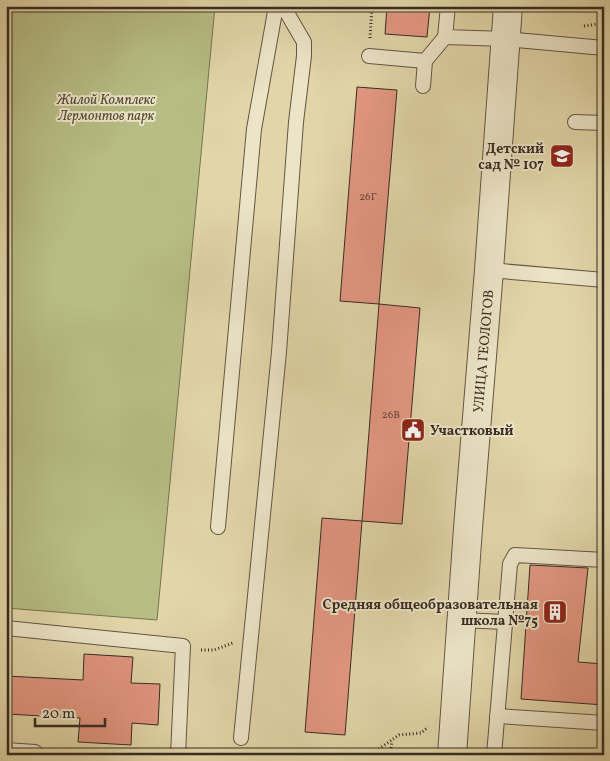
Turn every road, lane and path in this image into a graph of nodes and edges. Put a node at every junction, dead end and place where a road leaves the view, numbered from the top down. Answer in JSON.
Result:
{"nodes":[{"id":1,"x":276,"y":6,"type":"edge"},
{"id":2,"x":283,"y":6,"type":"edge"},
{"id":3,"x":372,"y":6,"type":"edge"},
{"id":4,"x":448,"y":6,"type":"edge"},
{"id":5,"x":508,"y":6,"type":"edge"},
{"id":6,"x":445,"y":37,"type":"junction"},
{"id":7,"x":506,"y":40,"type":"junction"},
{"id":8,"x":604,"y":48,"type":"edge"},
{"id":9,"x":368,"y":56,"type":"joint"},
{"id":10,"x":425,"y":61,"type":"junction"},
{"id":11,"x":423,"y":86,"type":"dead end"},
{"id":12,"x":575,"y":122,"type":"dead end"},
{"id":13,"x":604,"y":123,"type":"edge"},
{"id":14,"x":490,"y":270,"type":"junction"},
{"id":15,"x":604,"y":280,"type":"edge"},
{"id":16,"x":218,"y":528,"type":"dead end"},
{"id":17,"x":604,"y":560,"type":"edge"},
{"id":18,"x":462,"y":620,"type":"junction"},
{"id":19,"x":505,"y":622,"type":"junction"},
{"id":20,"x":6,"y":628,"type":"edge"},
{"id":21,"x":236,"y":642,"type":"dead end"},
{"id":22,"x":214,"y":650,"type":"dead end"},
{"id":23,"x":497,"y":716,"type":"junction"},
{"id":24,"x":430,"y":722,"type":"dead end"},
{"id":25,"x":604,"y":723,"type":"edge"},
{"id":26,"x":240,"y":738,"type":"dead end"},
{"id":27,"x":392,"y":740,"type":"junction"},
{"id":28,"x":6,"y":750,"type":"edge"},
{"id":29,"x":35,"y":755,"type":"edge"},
{"id":30,"x":178,"y":755,"type":"edge"},
{"id":31,"x":370,"y":755,"type":"edge"},
{"id":32,"x":390,"y":755,"type":"edge"},
{"id":33,"x":452,"y":755,"type":"edge"},
{"id":34,"x":494,"y":755,"type":"edge"}],
"edges":[{"from":1,"to":16,"type":"lane"},
{"from":2,"to":26,"type":"lane"},
{"from":3,"to":9,"type":"path"},
{"from":4,"to":6,"type":"lane"},
{"from":5,"to":7,"type":"street","name":"УЛИЦА ГЕОЛОГОВ"},
{"from":6,"to":7,"type":"lane"},
{"from":6,"to":10,"type":"lane"},
{"from":7,"to":8,"type":"lane"},
{"from":7,"to":14,"type":"street","name":"УЛИЦА ГЕОЛОГОВ"},
{"from":9,"to":10,"type":"lane"},
{"from":10,"to":11,"type":"lane"},
{"from":12,"to":13,"type":"lane"},
{"from":14,"to":15,"type":"lane"},
{"from":14,"to":18,"type":"street","name":"УЛИЦА ГЕОЛОГОВ"},
{"from":17,"to":19,"type":"lane"},
{"from":18,"to":19,"type":"lane"},
{"from":18,"to":33,"type":"street","name":"УЛИЦА ГЕОЛОГОВ"},
{"from":19,"to":23,"type":"lane"},
{"from":20,"to":30,"type":"lane"},
{"from":21,"to":22,"type":"path"},
{"from":23,"to":25,"type":"lane"},
{"from":23,"to":34,"type":"lane"},
{"from":24,"to":27,"type":"path"},
{"from":27,"to":31,"type":"path"},
{"from":27,"to":32,"type":"path"},
{"from":28,"to":29,"type":"lane"}]}
